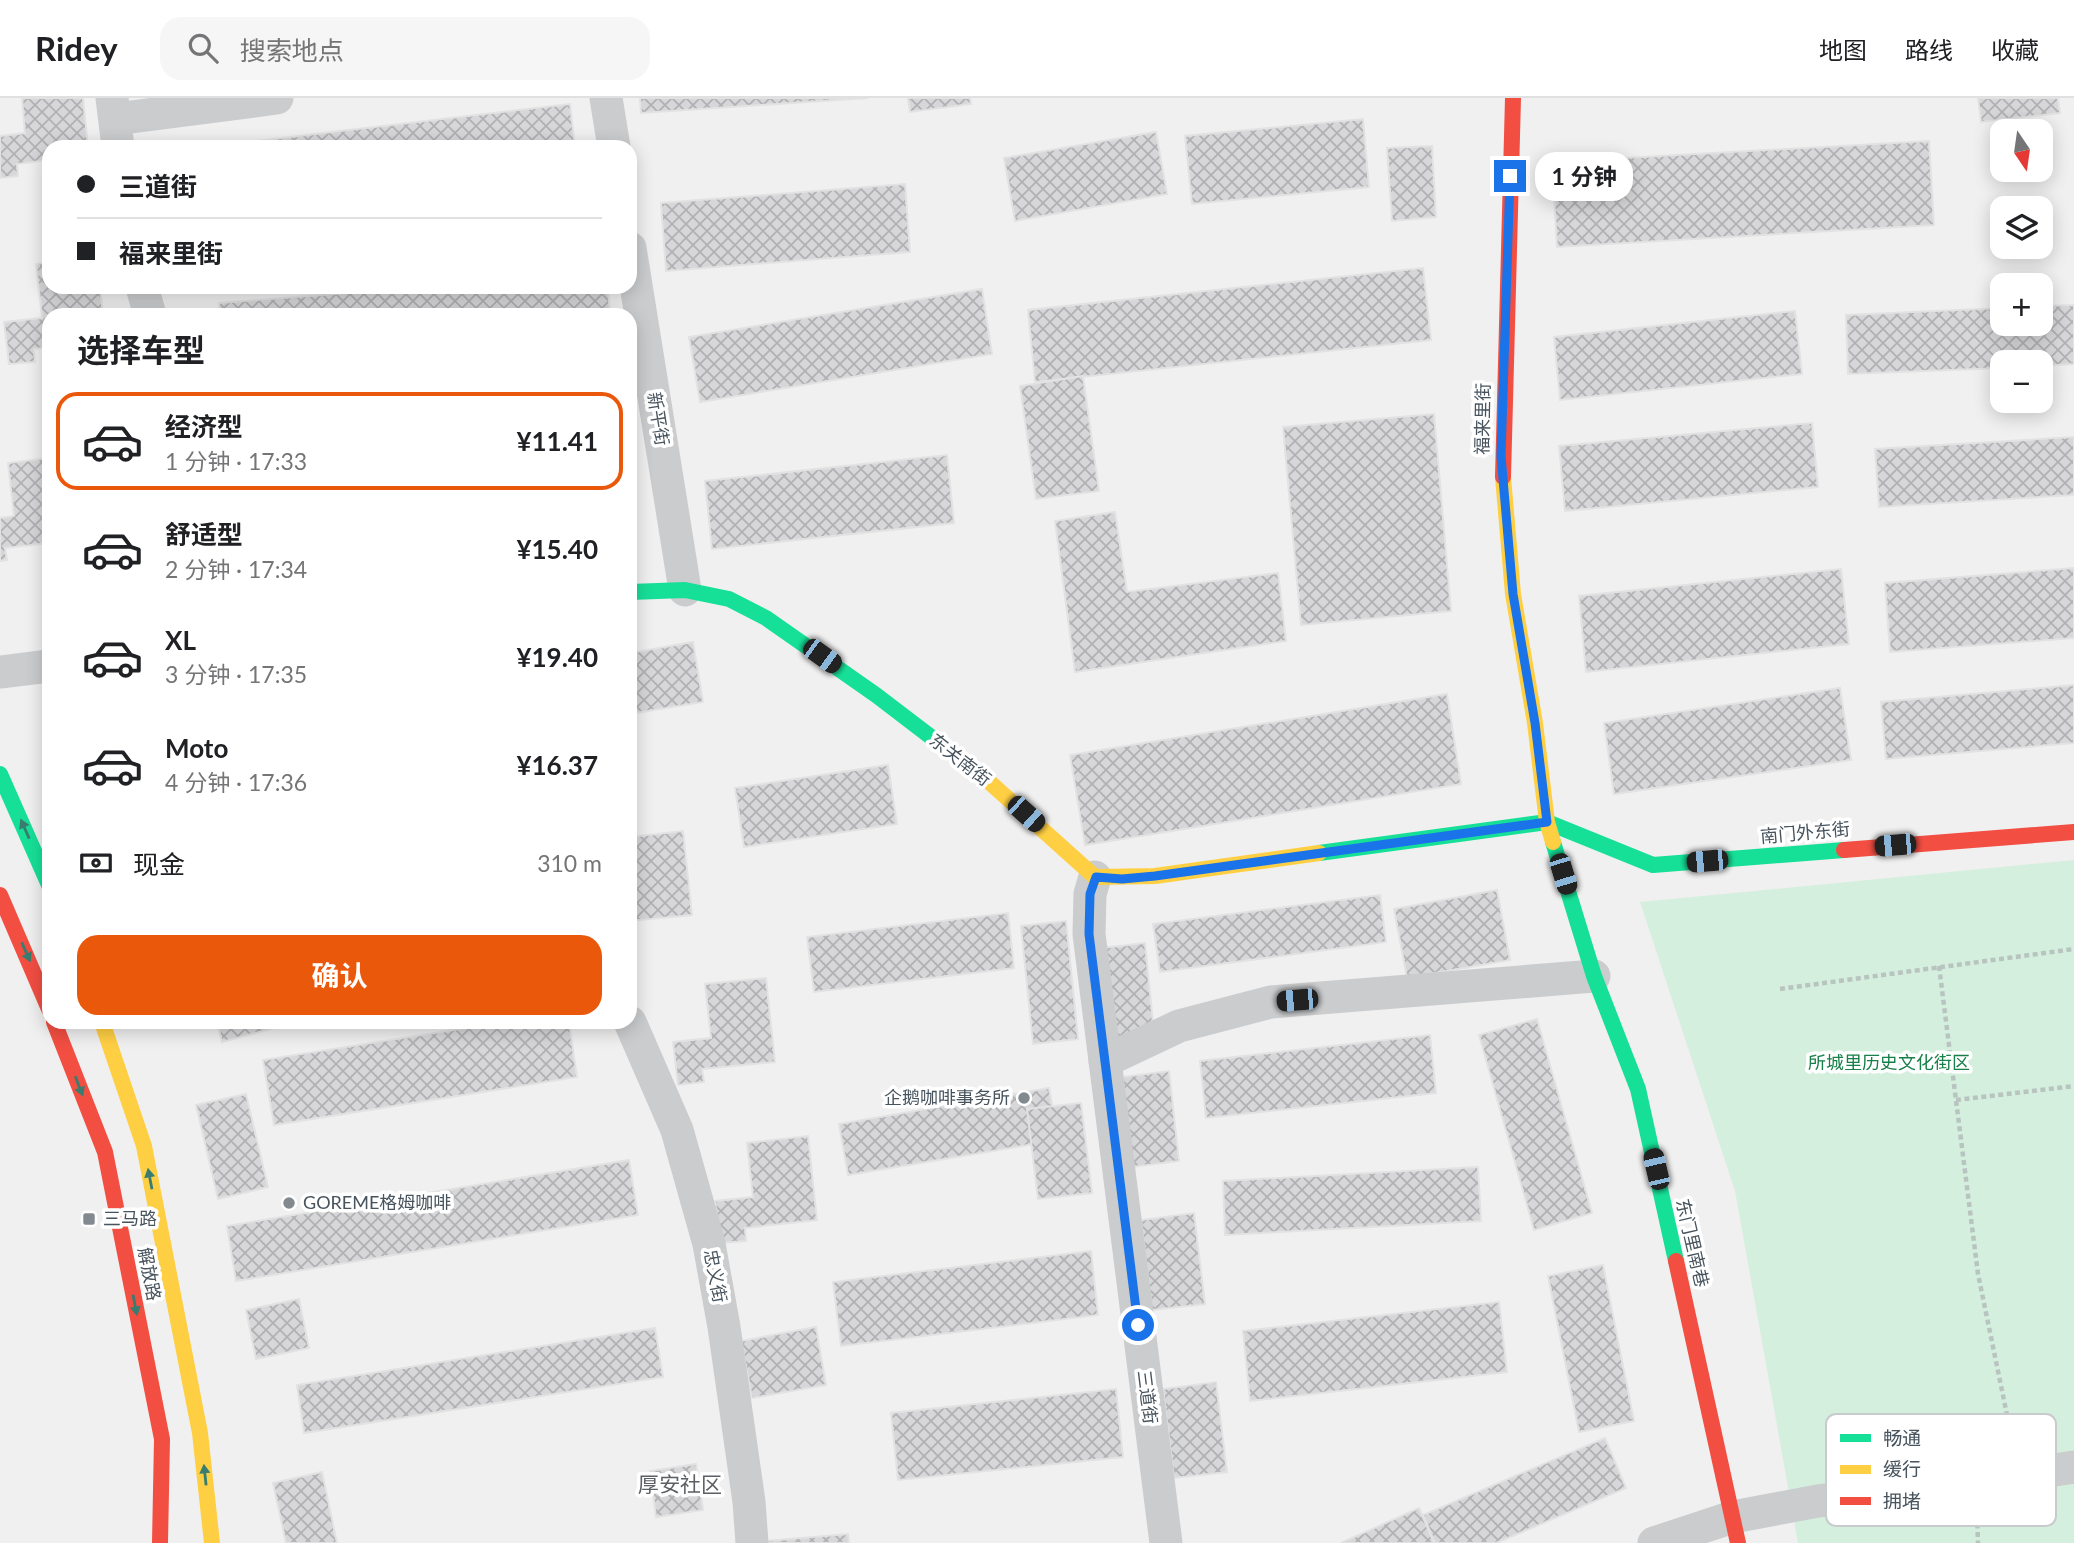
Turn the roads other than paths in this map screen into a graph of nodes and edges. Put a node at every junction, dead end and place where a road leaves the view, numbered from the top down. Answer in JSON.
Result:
{"nodes":[{"id":1,"x":277,"y":98,"type":"edge"},
{"id":2,"x":606,"y":98,"type":"edge"},
{"id":3,"x":1513,"y":98,"type":"edge"},
{"id":4,"x":115,"y":121,"type":"edge"},
{"id":5,"x":613,"y":140,"type":"edge"},
{"id":6,"x":637,"y":292,"type":"edge"},
{"id":7,"x":685,"y":590,"type":"junction"},
{"id":8,"x":637,"y":592,"type":"edge"},
{"id":9,"x":42,"y":667,"type":"edge"},
{"id":10,"x":0,"y":672,"type":"edge"},
{"id":11,"x":0,"y":774,"type":"edge"},
{"id":12,"x":1547,"y":822,"type":"junction"},
{"id":13,"x":2074,"y":832,"type":"edge"},
{"id":14,"x":42,"y":869,"type":"edge"},
{"id":15,"x":1096,"y":877,"type":"junction"},
{"id":16,"x":0,"y":895,"type":"edge"},
{"id":17,"x":1594,"y":976,"type":"junction"},
{"id":18,"x":42,"y":993,"type":"edge"},
{"id":19,"x":57,"y":1029,"type":"edge"},
{"id":20,"x":104,"y":1029,"type":"edge"},
{"id":21,"x":632,"y":1029,"type":"edge"},
{"id":22,"x":1105,"y":1061,"type":"junction"},
{"id":23,"x":2074,"y":1467,"type":"edge"},
{"id":24,"x":2056,"y":1470,"type":"edge"},
{"id":25,"x":1826,"y":1500,"type":"edge"},
{"id":26,"x":1736,"y":1530,"type":"edge"},
{"id":27,"x":160,"y":1543,"type":"edge"},
{"id":28,"x":212,"y":1543,"type":"edge"},
{"id":29,"x":752,"y":1543,"type":"edge"},
{"id":30,"x":1166,"y":1543,"type":"edge"},
{"id":31,"x":1654,"y":1543,"type":"edge"}],
"edges":[{"from":1,"to":4,"type":"street"},
{"from":2,"to":5,"type":"street"},
{"from":3,"to":12,"type":"street","name":"福来里街"},
{"from":6,"to":7,"type":"street","name":"新平街"},
{"from":7,"to":8,"type":"street","name":"东关南街"},
{"from":7,"to":15,"type":"street","name":"东关南街"},
{"from":9,"to":10,"type":"street"},
{"from":14,"to":11,"type":"street","one_way":true},
{"from":12,"to":13,"type":"street","name":"南门外东街"},
{"from":12,"to":15,"type":"street"},
{"from":12,"to":17,"type":"street","name":"东门里南巷"},
{"from":15,"to":22,"type":"street","name":"三道街"},
{"from":16,"to":18,"type":"street","one_way":true},
{"from":17,"to":22,"type":"street"},
{"from":17,"to":26,"type":"street","name":"东门里南巷"},
{"from":19,"to":27,"type":"street","name":"解放路","one_way":true},
{"from":28,"to":20,"type":"street","name":"解放路","one_way":true},
{"from":21,"to":29,"type":"street","name":"忠义街"},
{"from":22,"to":30,"type":"street","name":"三道街"},
{"from":23,"to":24,"type":"street"},
{"from":25,"to":26,"type":"street"},
{"from":26,"to":31,"type":"street"}]}
